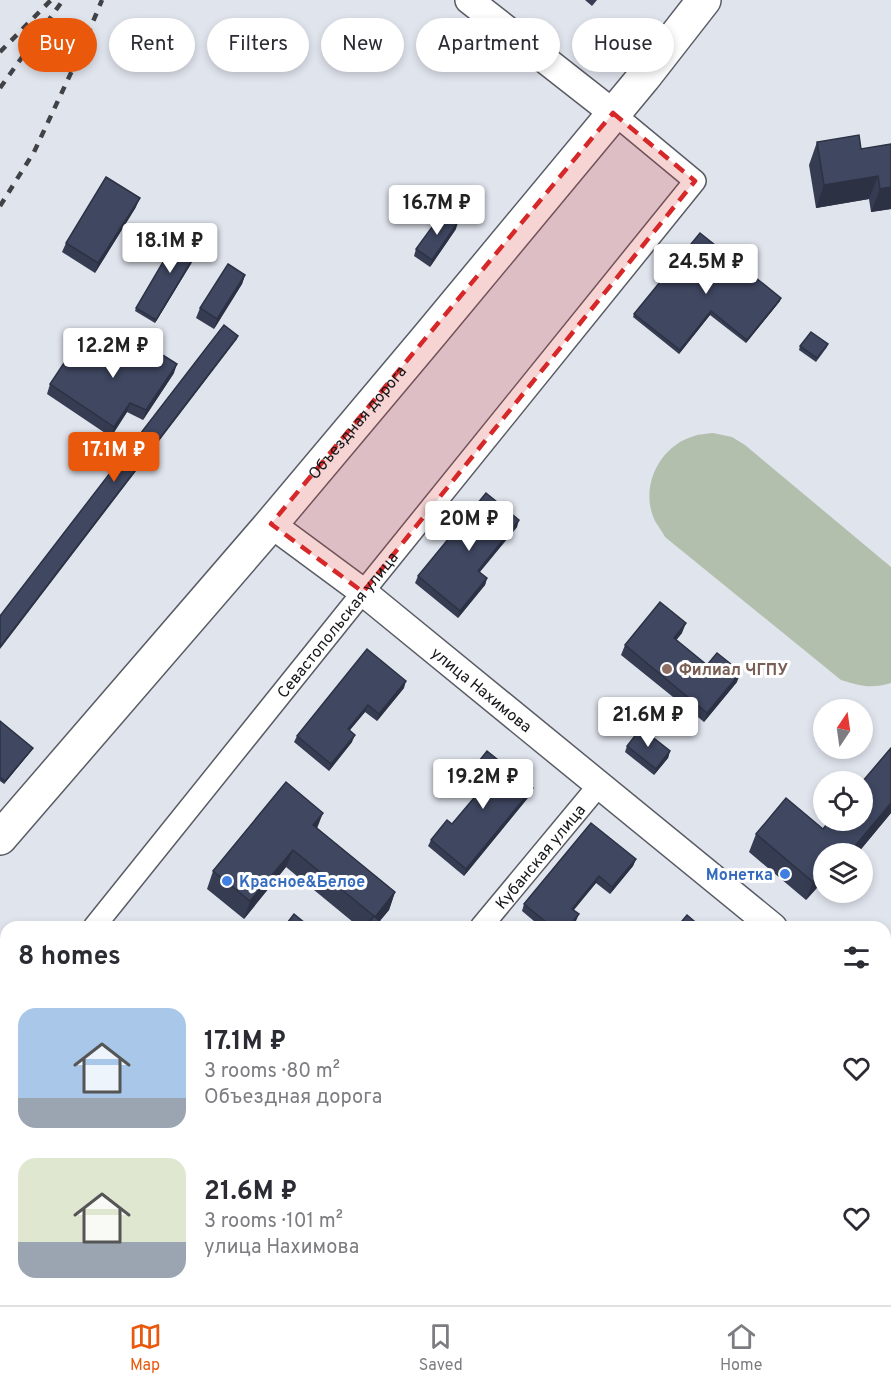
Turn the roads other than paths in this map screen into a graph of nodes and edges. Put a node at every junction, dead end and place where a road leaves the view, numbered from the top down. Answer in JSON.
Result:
{"nodes":[{"id":1,"x":469,"y":0,"type":"edge"},
{"id":2,"x":704,"y":0,"type":"edge"},
{"id":3,"x":613,"y":113,"type":"junction"},
{"id":4,"x":271,"y":524,"type":"junction"},
{"id":5,"x":363,"y":592,"type":"junction"},
{"id":6,"x":599,"y":785,"type":"junction"},
{"id":7,"x":0,"y":838,"type":"edge"},
{"id":8,"x":99,"y":921,"type":"edge"},
{"id":9,"x":486,"y":921,"type":"edge"},
{"id":10,"x":766,"y":921,"type":"edge"}],
"edges":[{"from":1,"to":3,"type":"street"},
{"from":2,"to":3,"type":"main road","name":"Объездная дорога"},
{"from":3,"to":4,"type":"main road","name":"Объездная дорога"},
{"from":3,"to":5,"type":"street","name":"Севастопольская улица"},
{"from":4,"to":5,"type":"street","name":"улица Нахимова"},
{"from":4,"to":7,"type":"main road","name":"Объездная дорога"},
{"from":5,"to":6,"type":"street","name":"улица Нахимова"},
{"from":5,"to":8,"type":"street","name":"Севастопольская улица"},
{"from":6,"to":9,"type":"street","name":"Кубанская улица"},
{"from":6,"to":10,"type":"street","name":"улица Нахимова"}]}
